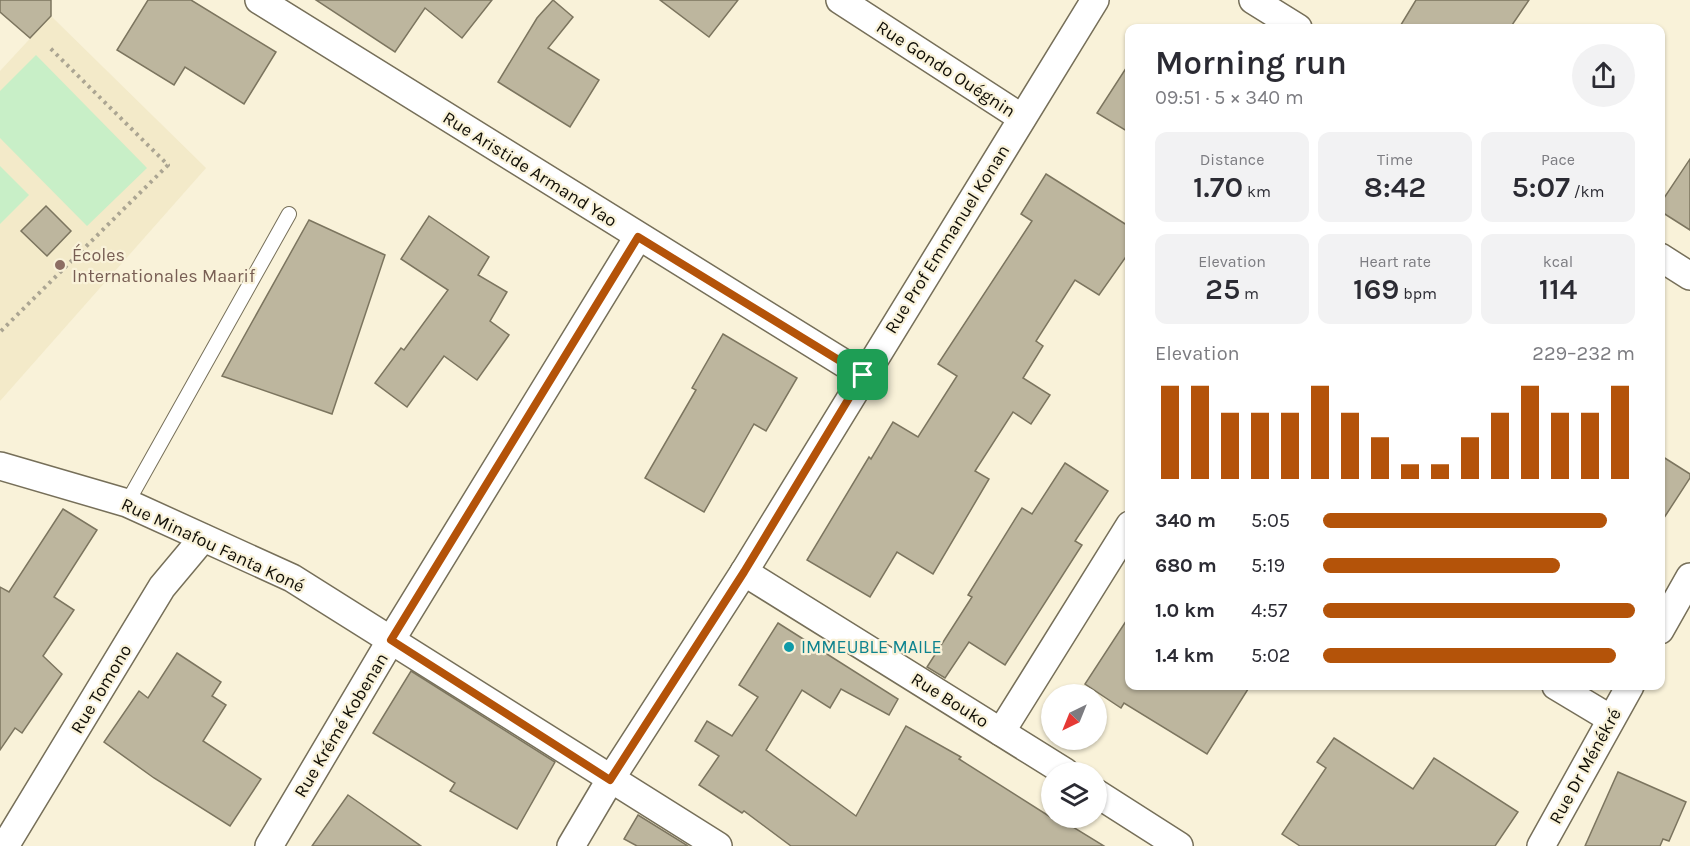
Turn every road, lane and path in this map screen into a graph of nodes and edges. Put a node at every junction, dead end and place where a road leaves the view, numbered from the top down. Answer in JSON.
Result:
{"nodes":[{"id":1,"x":259,"y":0,"type":"edge"},
{"id":2,"x":840,"y":0,"type":"edge"},
{"id":3,"x":1095,"y":0,"type":"edge"},
{"id":4,"x":1253,"y":0,"type":"edge"},
{"id":5,"x":1292,"y":24,"type":"edge"},
{"id":6,"x":48,"y":46,"type":"dead end"},
{"id":7,"x":1022,"y":117,"type":"junction"},
{"id":8,"x":289,"y":214,"type":"dead end"},
{"id":9,"x":638,"y":237,"type":"junction"},
{"id":10,"x":1665,"y":260,"type":"edge"},
{"id":11,"x":1690,"y":276,"type":"edge"},
{"id":12,"x":1,"y":331,"type":"edge"},
{"id":13,"x":863,"y":375,"type":"junction"},
{"id":14,"x":0,"y":466,"type":"edge"},
{"id":15,"x":127,"y":503,"type":"junction"},
{"id":16,"x":1125,"y":533,"type":"edge"},
{"id":17,"x":203,"y":538,"type":"junction"},
{"id":18,"x":744,"y":572,"type":"junction"},
{"id":19,"x":1690,"y":577,"type":"edge"},
{"id":20,"x":1665,"y":621,"type":"edge"},
{"id":21,"x":391,"y":640,"type":"junction"},
{"id":22,"x":1563,"y":690,"type":"edge"},
{"id":23,"x":1628,"y":690,"type":"edge"},
{"id":24,"x":1611,"y":719,"type":"junction"},
{"id":25,"x":1001,"y":732,"type":"junction"},
{"id":26,"x":1049,"y":762,"type":"edge"},
{"id":27,"x":610,"y":780,"type":"junction"},
{"id":28,"x":1107,"y":800,"type":"edge"},
{"id":29,"x":5,"y":846,"type":"edge"},
{"id":30,"x":269,"y":846,"type":"edge"},
{"id":31,"x":571,"y":846,"type":"edge"},
{"id":32,"x":718,"y":846,"type":"edge"},
{"id":33,"x":1179,"y":846,"type":"edge"},
{"id":34,"x":1541,"y":846,"type":"edge"}],
"edges":[{"from":1,"to":9,"type":"street","name":"Rue Aristide Armand Yao"},
{"from":2,"to":7,"type":"street","name":"Rue Gondo Ouégnin"},
{"from":3,"to":7,"type":"street","name":"Rue Prof Emmanuel Konan"},
{"from":4,"to":5,"type":"street"},
{"from":6,"to":12,"type":"path"},
{"from":7,"to":13,"type":"street","name":"Rue Prof Emmanuel Konan"},
{"from":8,"to":15,"type":"lane"},
{"from":9,"to":13,"type":"street","name":"Rue Aristide Armand Yao"},
{"from":9,"to":21,"type":"street","name":"Rue Krémé Kobenan"},
{"from":10,"to":11,"type":"street"},
{"from":13,"to":18,"type":"street","name":"Rue Prof Emmanuel Konan"},
{"from":14,"to":15,"type":"street","name":"Rue Minafou Fanta Koné"},
{"from":15,"to":17,"type":"street","name":"Rue Minafou Fanta Koné"},
{"from":16,"to":25,"type":"street"},
{"from":17,"to":21,"type":"street","name":"Rue Minafou Fanta Koné"},
{"from":17,"to":29,"type":"street","name":"Rue Tomono"},
{"from":18,"to":25,"type":"street","name":"Rue Bouko"},
{"from":18,"to":27,"type":"street","name":"Rue Prof Emmanuel Konan"},
{"from":19,"to":20,"type":"street"},
{"from":21,"to":27,"type":"street","name":"Rue Minafou Fanta Koné"},
{"from":21,"to":30,"type":"street","name":"Rue Krémé Kobenan"},
{"from":22,"to":24,"type":"street"},
{"from":23,"to":24,"type":"street","name":"Rue Dr Ménékré"},
{"from":24,"to":34,"type":"street","name":"Rue Dr Ménékré"},
{"from":25,"to":26,"type":"street","name":"Rue Bouko"},
{"from":27,"to":31,"type":"street","name":"Rue Prof Emmanuel Konan"},
{"from":27,"to":32,"type":"street","name":"Rue Minafou Fanta Koné"},
{"from":28,"to":33,"type":"street"}]}
